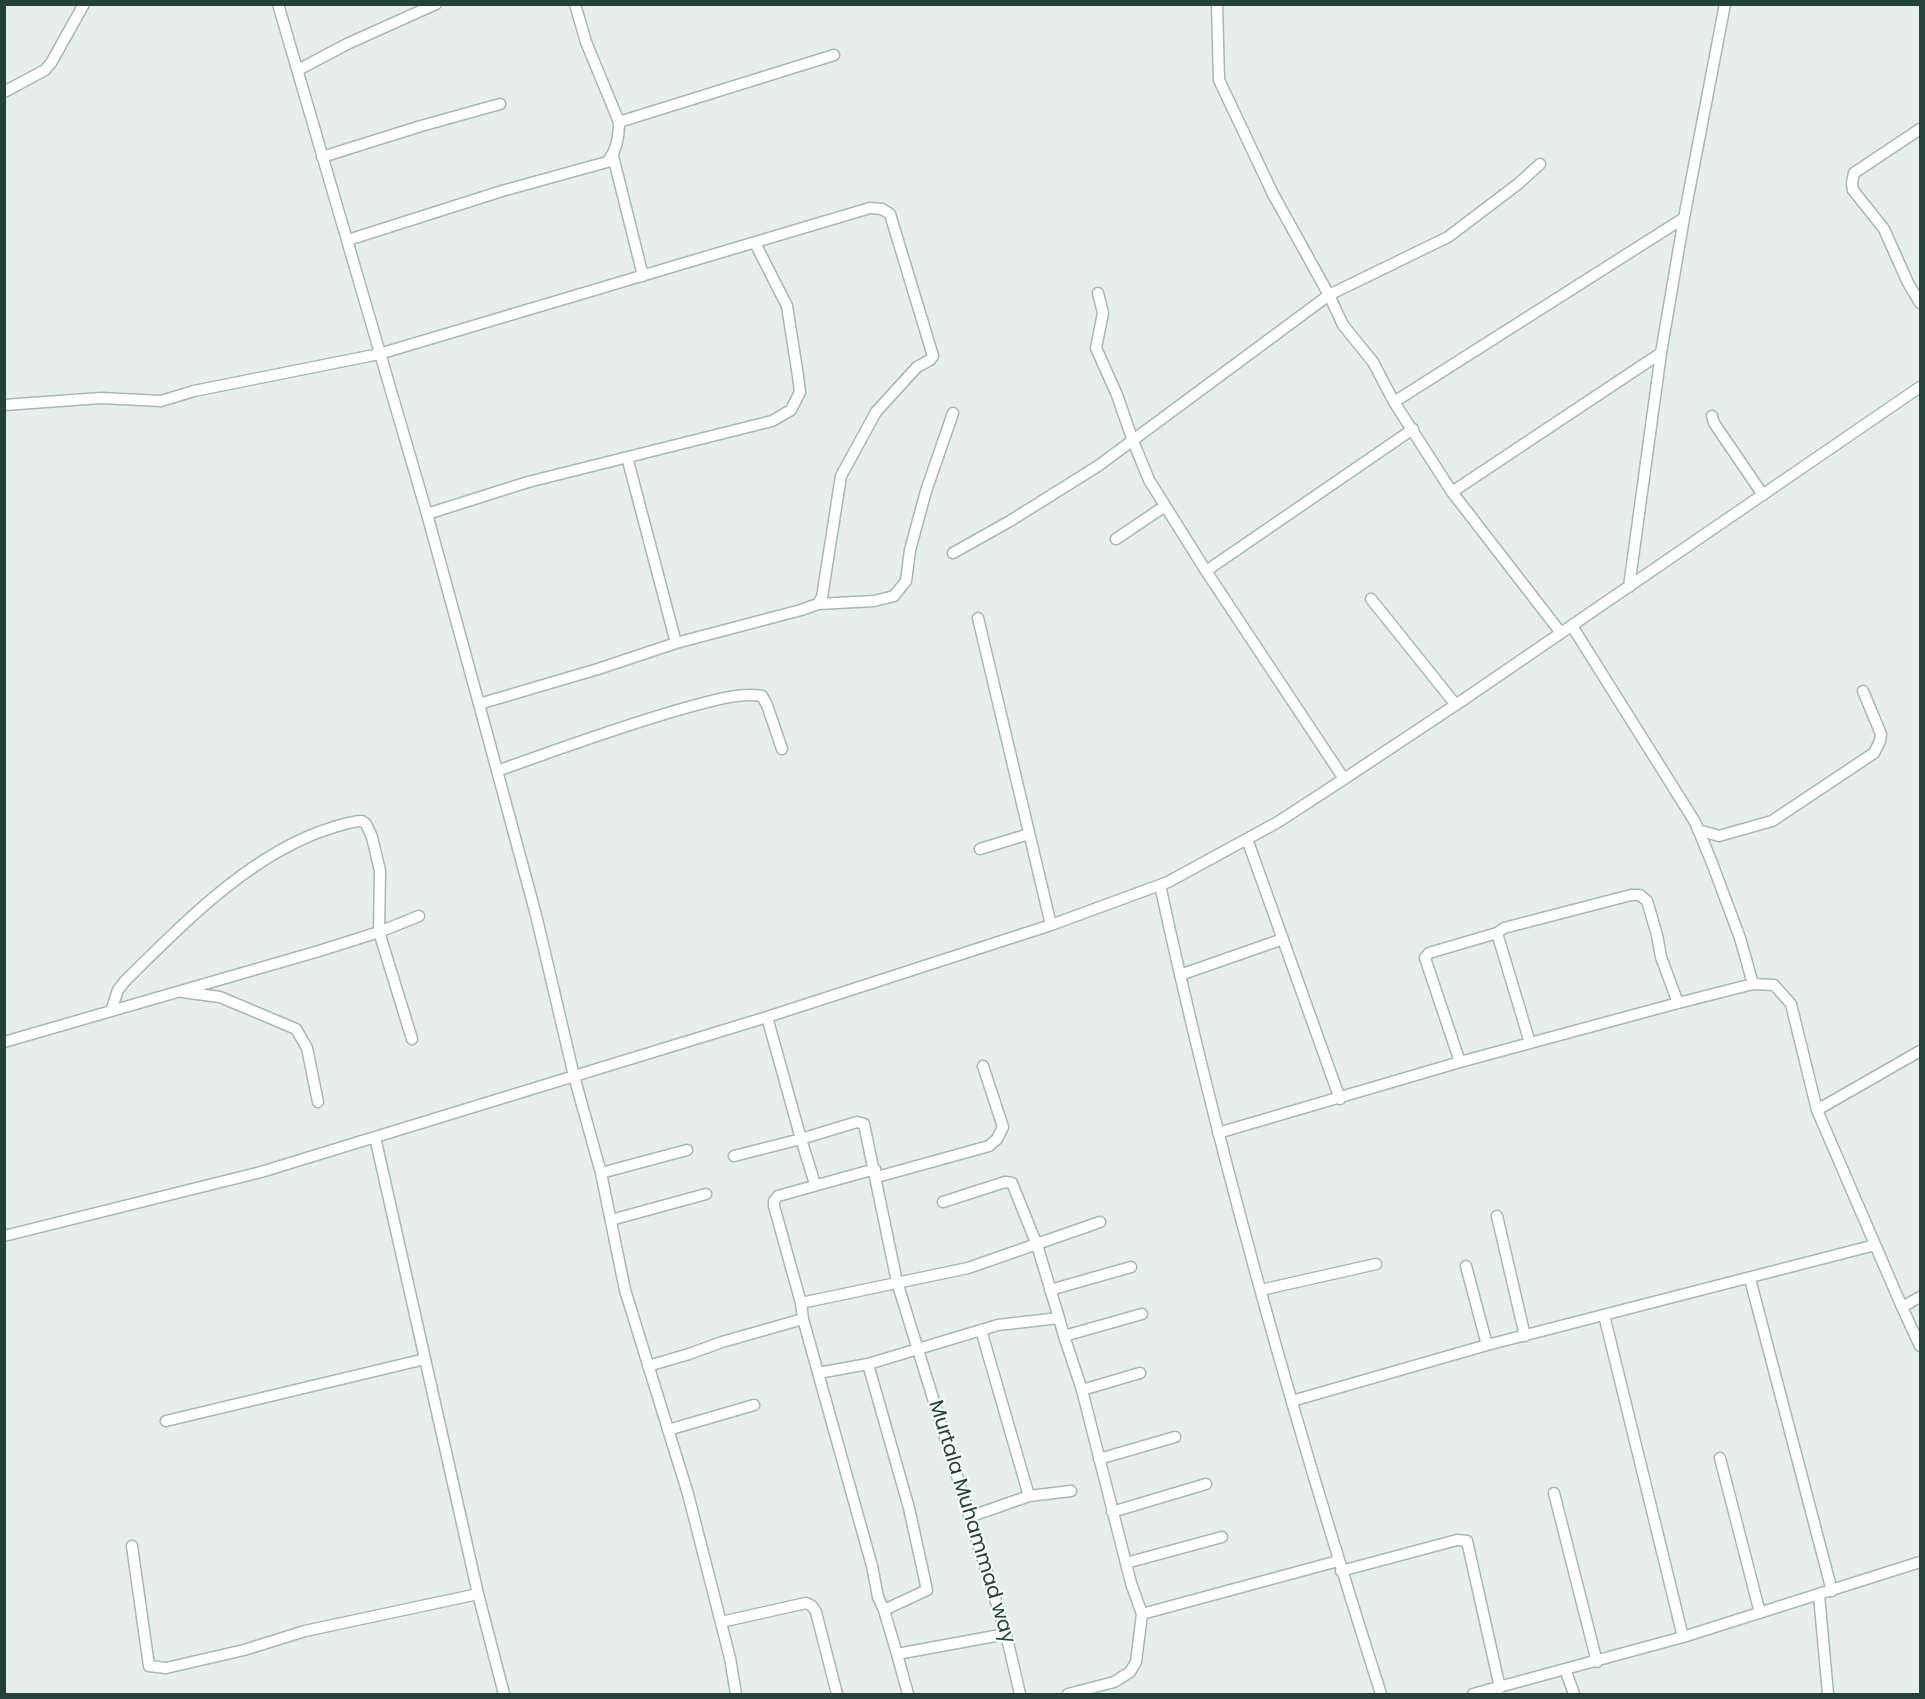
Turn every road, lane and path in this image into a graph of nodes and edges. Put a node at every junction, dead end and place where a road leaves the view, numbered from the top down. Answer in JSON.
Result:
{"nodes":[{"id":1,"x":84,"y":4,"type":"edge"},
{"id":2,"x":278,"y":4,"type":"edge"},
{"id":3,"x":436,"y":4,"type":"edge"},
{"id":4,"x":575,"y":4,"type":"edge"},
{"id":5,"x":1217,"y":4,"type":"edge"},
{"id":6,"x":1725,"y":4,"type":"edge"},
{"id":7,"x":834,"y":55,"type":"dead end"},
{"id":8,"x":298,"y":70,"type":"junction"},
{"id":9,"x":4,"y":92,"type":"edge"},
{"id":10,"x":500,"y":104,"type":"dead end"},
{"id":11,"x":619,"y":122,"type":"junction"},
{"id":12,"x":1920,"y":129,"type":"edge"},
{"id":13,"x":613,"y":156,"type":"junction"},
{"id":14,"x":322,"y":157,"type":"junction"},
{"id":15,"x":1540,"y":164,"type":"dead end"},
{"id":16,"x":1684,"y":219,"type":"junction"},
{"id":17,"x":348,"y":240,"type":"junction"},
{"id":18,"x":755,"y":243,"type":"junction"},
{"id":19,"x":643,"y":276,"type":"junction"},
{"id":20,"x":1098,"y":293,"type":"dead end"},
{"id":21,"x":1329,"y":295,"type":"junction"},
{"id":22,"x":1920,"y":303,"type":"edge"},
{"id":23,"x":1661,"y":352,"type":"junction"},
{"id":24,"x":379,"y":354,"type":"junction"},
{"id":25,"x":1920,"y":387,"type":"edge"},
{"id":26,"x":1394,"y":402,"type":"junction"},
{"id":27,"x":4,"y":405,"type":"edge"},
{"id":28,"x":953,"y":413,"type":"dead end"},
{"id":29,"x":1712,"y":417,"type":"dead end"},
{"id":30,"x":1413,"y":429,"type":"junction"},
{"id":31,"x":1133,"y":441,"type":"junction"},
{"id":32,"x":627,"y":457,"type":"junction"},
{"id":33,"x":1452,"y":492,"type":"junction"},
{"id":34,"x":1763,"y":495,"type":"junction"},
{"id":35,"x":1165,"y":506,"type":"junction"},
{"id":36,"x":427,"y":514,"type":"junction"},
{"id":37,"x":1116,"y":539,"type":"dead end"},
{"id":38,"x":953,"y":553,"type":"dead end"},
{"id":39,"x":1206,"y":571,"type":"junction"},
{"id":40,"x":1629,"y":587,"type":"junction"},
{"id":41,"x":1371,"y":599,"type":"dead end"},
{"id":42,"x":818,"y":604,"type":"junction"},
{"id":43,"x":978,"y":618,"type":"dead end"},
{"id":44,"x":1572,"y":626,"type":"junction"},
{"id":45,"x":1561,"y":633,"type":"junction"},
{"id":46,"x":676,"y":643,"type":"junction"},
{"id":47,"x":1863,"y":691,"type":"dead end"},
{"id":48,"x":479,"y":704,"type":"junction"},
{"id":49,"x":1456,"y":705,"type":"junction"},
{"id":50,"x":782,"y":749,"type":"dead end"},
{"id":51,"x":496,"y":771,"type":"junction"},
{"id":52,"x":1344,"y":779,"type":"junction"},
{"id":53,"x":1698,"y":830,"type":"junction"},
{"id":54,"x":1029,"y":834,"type":"junction"},
{"id":55,"x":1247,"y":839,"type":"junction"},
{"id":56,"x":980,"y":849,"type":"dead end"},
{"id":57,"x":1160,"y":885,"type":"junction"},
{"id":58,"x":419,"y":916,"type":"dead end"},
{"id":59,"x":1051,"y":925,"type":"junction"},
{"id":60,"x":379,"y":932,"type":"junction"},
{"id":61,"x":1497,"y":933,"type":"junction"},
{"id":62,"x":1283,"y":939,"type":"junction"},
{"id":63,"x":1180,"y":975,"type":"junction"},
{"id":64,"x":1753,"y":984,"type":"junction"},
{"id":65,"x":179,"y":991,"type":"junction"},
{"id":66,"x":1678,"y":1003,"type":"junction"},
{"id":67,"x":111,"y":1011,"type":"junction"},
{"id":68,"x":767,"y":1017,"type":"junction"},
{"id":69,"x":412,"y":1040,"type":"dead end"},
{"id":70,"x":4,"y":1042,"type":"edge"},
{"id":71,"x":1530,"y":1043,"type":"junction"},
{"id":72,"x":1920,"y":1051,"type":"edge"},
{"id":73,"x":1460,"y":1062,"type":"junction"},
{"id":74,"x":983,"y":1066,"type":"dead end"},
{"id":75,"x":574,"y":1076,"type":"junction"},
{"id":76,"x":1340,"y":1099,"type":"junction"},
{"id":77,"x":318,"y":1102,"type":"dead end"},
{"id":78,"x":1817,"y":1110,"type":"junction"},
{"id":79,"x":1218,"y":1133,"type":"junction"},
{"id":80,"x":375,"y":1137,"type":"junction"},
{"id":81,"x":801,"y":1139,"type":"junction"},
{"id":82,"x":687,"y":1150,"type":"dead end"},
{"id":83,"x":735,"y":1156,"type":"dead end"},
{"id":84,"x":601,"y":1173,"type":"junction"},
{"id":85,"x":876,"y":1173,"type":"junction"},
{"id":86,"x":815,"y":1184,"type":"junction"},
{"id":87,"x":706,"y":1194,"type":"dead end"},
{"id":88,"x":943,"y":1202,"type":"dead end"},
{"id":89,"x":1497,"y":1216,"type":"dead end"},
{"id":90,"x":611,"y":1220,"type":"junction"},
{"id":91,"x":1100,"y":1222,"type":"dead end"},
{"id":92,"x":4,"y":1236,"type":"edge"},
{"id":93,"x":1037,"y":1245,"type":"junction"},
{"id":94,"x":1875,"y":1245,"type":"junction"},
{"id":95,"x":1376,"y":1264,"type":"dead end"},
{"id":96,"x":1466,"y":1266,"type":"dead end"},
{"id":97,"x":1131,"y":1268,"type":"dead end"},
{"id":98,"x":1749,"y":1279,"type":"junction"},
{"id":99,"x":897,"y":1282,"type":"junction"},
{"id":100,"x":1050,"y":1290,"type":"junction"},
{"id":101,"x":1260,"y":1290,"type":"junction"},
{"id":102,"x":1920,"y":1296,"type":"edge"},
{"id":103,"x":801,"y":1303,"type":"junction"},
{"id":104,"x":1902,"y":1307,"type":"junction"},
{"id":105,"x":1142,"y":1314,"type":"dead end"},
{"id":106,"x":1604,"y":1315,"type":"junction"},
{"id":107,"x":1059,"y":1318,"type":"junction"},
{"id":108,"x":803,"y":1319,"type":"junction"},
{"id":109,"x":981,"y":1330,"type":"junction"},
{"id":110,"x":1064,"y":1336,"type":"junction"},
{"id":111,"x":1526,"y":1336,"type":"junction"},
{"id":112,"x":1487,"y":1346,"type":"junction"},
{"id":113,"x":1920,"y":1346,"type":"edge"},
{"id":114,"x":919,"y":1350,"type":"junction"},
{"id":115,"x":425,"y":1359,"type":"junction"},
{"id":116,"x":868,"y":1364,"type":"junction"},
{"id":117,"x":648,"y":1366,"type":"junction"},
{"id":118,"x":818,"y":1373,"type":"junction"},
{"id":119,"x":1140,"y":1373,"type":"dead end"},
{"id":120,"x":1082,"y":1390,"type":"junction"},
{"id":121,"x":1292,"y":1401,"type":"junction"},
{"id":122,"x":754,"y":1404,"type":"dead end"},
{"id":123,"x":166,"y":1421,"type":"dead end"},
{"id":124,"x":668,"y":1430,"type":"junction"},
{"id":125,"x":1175,"y":1437,"type":"dead end"},
{"id":126,"x":1099,"y":1458,"type":"junction"},
{"id":127,"x":1720,"y":1458,"type":"dead end"},
{"id":128,"x":1206,"y":1484,"type":"dead end"},
{"id":129,"x":1071,"y":1491,"type":"dead end"},
{"id":130,"x":1554,"y":1493,"type":"dead end"},
{"id":131,"x":1029,"y":1496,"type":"junction"},
{"id":132,"x":1112,"y":1512,"type":"junction"},
{"id":133,"x":969,"y":1516,"type":"junction"},
{"id":134,"x":1222,"y":1537,"type":"dead end"},
{"id":135,"x":132,"y":1546,"type":"dead end"},
{"id":136,"x":1920,"y":1562,"type":"edge"},
{"id":137,"x":1126,"y":1563,"type":"junction"},
{"id":138,"x":1340,"y":1566,"type":"junction"},
{"id":139,"x":1832,"y":1591,"type":"junction"},
{"id":140,"x":478,"y":1594,"type":"junction"},
{"id":141,"x":1819,"y":1595,"type":"junction"},
{"id":142,"x":884,"y":1610,"type":"junction"},
{"id":143,"x":1760,"y":1613,"type":"junction"},
{"id":144,"x":1142,"y":1614,"type":"junction"},
{"id":145,"x":721,"y":1622,"type":"junction"},
{"id":146,"x":1006,"y":1634,"type":"junction"},
{"id":147,"x":1683,"y":1636,"type":"junction"},
{"id":148,"x":897,"y":1654,"type":"junction"},
{"id":149,"x":1596,"y":1662,"type":"junction"},
{"id":150,"x":1565,"y":1669,"type":"junction"},
{"id":151,"x":1500,"y":1688,"type":"junction"},
{"id":152,"x":504,"y":1695,"type":"edge"},
{"id":153,"x":736,"y":1695,"type":"edge"},
{"id":154,"x":837,"y":1695,"type":"edge"},
{"id":155,"x":908,"y":1695,"type":"edge"},
{"id":156,"x":1020,"y":1695,"type":"edge"},
{"id":157,"x":1068,"y":1695,"type":"edge"},
{"id":158,"x":1381,"y":1695,"type":"edge"},
{"id":159,"x":1473,"y":1695,"type":"edge"},
{"id":160,"x":1574,"y":1695,"type":"edge"},
{"id":161,"x":1828,"y":1695,"type":"edge"}],
"edges":[{"from":1,"to":9,"type":"street"},
{"from":2,"to":8,"type":"street"},
{"from":3,"to":8,"type":"street"},
{"from":4,"to":11,"type":"street"},
{"from":5,"to":21,"type":"street"},
{"from":6,"to":16,"type":"street"},
{"from":7,"to":11,"type":"street"},
{"from":8,"to":14,"type":"street"},
{"from":10,"to":14,"type":"street"},
{"from":11,"to":13,"type":"street"},
{"from":12,"to":22,"type":"street"},
{"from":13,"to":17,"type":"street"},
{"from":13,"to":19,"type":"street"},
{"from":14,"to":17,"type":"street"},
{"from":15,"to":21,"type":"street"},
{"from":16,"to":23,"type":"street"},
{"from":16,"to":26,"type":"street"},
{"from":17,"to":24,"type":"street"},
{"from":18,"to":19,"type":"street"},
{"from":18,"to":32,"type":"street"},
{"from":18,"to":42,"type":"street"},
{"from":19,"to":24,"type":"street"},
{"from":20,"to":31,"type":"street"},
{"from":21,"to":26,"type":"street"},
{"from":21,"to":31,"type":"street"},
{"from":23,"to":33,"type":"street"},
{"from":23,"to":40,"type":"street"},
{"from":24,"to":27,"type":"street"},
{"from":24,"to":36,"type":"street"},
{"from":25,"to":34,"type":"street"},
{"from":26,"to":30,"type":"street"},
{"from":28,"to":42,"type":"street"},
{"from":29,"to":34,"type":"street"},
{"from":30,"to":33,"type":"street"},
{"from":30,"to":39,"type":"street"},
{"from":31,"to":35,"type":"street"},
{"from":31,"to":38,"type":"street"},
{"from":32,"to":36,"type":"street"},
{"from":32,"to":46,"type":"street"},
{"from":33,"to":45,"type":"street"},
{"from":34,"to":40,"type":"street"},
{"from":35,"to":37,"type":"street"},
{"from":35,"to":39,"type":"street"},
{"from":36,"to":48,"type":"street"},
{"from":39,"to":52,"type":"street"},
{"from":40,"to":44,"type":"street"},
{"from":41,"to":49,"type":"street"},
{"from":42,"to":46,"type":"street"},
{"from":43,"to":54,"type":"street"},
{"from":44,"to":45,"type":"street"},
{"from":44,"to":53,"type":"street"},
{"from":45,"to":49,"type":"street"},
{"from":46,"to":48,"type":"street"},
{"from":47,"to":53,"type":"street"},
{"from":48,"to":51,"type":"street"},
{"from":49,"to":52,"type":"street"},
{"from":50,"to":51,"type":"street"},
{"from":51,"to":75,"type":"street"},
{"from":52,"to":55,"type":"street"},
{"from":53,"to":64,"type":"street"},
{"from":54,"to":56,"type":"street"},
{"from":54,"to":59,"type":"street"},
{"from":55,"to":57,"type":"street"},
{"from":55,"to":62,"type":"street"},
{"from":57,"to":59,"type":"street"},
{"from":57,"to":63,"type":"street"},
{"from":58,"to":60,"type":"street"},
{"from":59,"to":68,"type":"street"},
{"from":60,"to":65,"type":"street"},
{"from":60,"to":67,"type":"street"},
{"from":60,"to":69,"type":"street"},
{"from":61,"to":66,"type":"street"},
{"from":61,"to":71,"type":"street"},
{"from":61,"to":73,"type":"street"},
{"from":62,"to":63,"type":"street"},
{"from":62,"to":76,"type":"street"},
{"from":63,"to":79,"type":"street"},
{"from":64,"to":66,"type":"street"},
{"from":64,"to":78,"type":"street"},
{"from":65,"to":67,"type":"street"},
{"from":65,"to":77,"type":"street"},
{"from":66,"to":71,"type":"street"},
{"from":67,"to":70,"type":"street"},
{"from":68,"to":75,"type":"street"},
{"from":68,"to":81,"type":"street"},
{"from":71,"to":73,"type":"street"},
{"from":72,"to":78,"type":"street"},
{"from":73,"to":76,"type":"street"},
{"from":74,"to":85,"type":"street"},
{"from":75,"to":80,"type":"street"},
{"from":75,"to":84,"type":"street"},
{"from":76,"to":79,"type":"street"},
{"from":78,"to":94,"type":"street"},
{"from":79,"to":101,"type":"street"},
{"from":80,"to":92,"type":"street"},
{"from":80,"to":115,"type":"street"},
{"from":81,"to":83,"type":"street"},
{"from":81,"to":85,"type":"street","name":"Murtala Muhammad way"},
{"from":81,"to":86,"type":"street"},
{"from":82,"to":84,"type":"street"},
{"from":84,"to":90,"type":"street"},
{"from":85,"to":86,"type":"street"},
{"from":85,"to":99,"type":"street","name":"Murtala Muhammad way"},
{"from":86,"to":103,"type":"street"},
{"from":87,"to":90,"type":"street"},
{"from":88,"to":93,"type":"street"},
{"from":89,"to":111,"type":"street"},
{"from":90,"to":117,"type":"street"},
{"from":91,"to":93,"type":"street"},
{"from":93,"to":99,"type":"street"},
{"from":93,"to":100,"type":"street"},
{"from":94,"to":98,"type":"street"},
{"from":94,"to":104,"type":"street"},
{"from":95,"to":101,"type":"street"},
{"from":96,"to":112,"type":"street"},
{"from":97,"to":100,"type":"street"},
{"from":98,"to":106,"type":"street"},
{"from":98,"to":139,"type":"street"},
{"from":99,"to":103,"type":"street"},
{"from":99,"to":114,"type":"street","name":"Murtala Muhammad way"},
{"from":100,"to":107,"type":"street"},
{"from":101,"to":121,"type":"street"},
{"from":102,"to":104,"type":"street"},
{"from":103,"to":108,"type":"street"},
{"from":104,"to":113,"type":"street"},
{"from":105,"to":110,"type":"street"},
{"from":106,"to":111,"type":"street"},
{"from":106,"to":147,"type":"street"},
{"from":107,"to":109,"type":"street"},
{"from":107,"to":110,"type":"street"},
{"from":108,"to":117,"type":"street"},
{"from":108,"to":118,"type":"street"},
{"from":109,"to":114,"type":"street"},
{"from":109,"to":131,"type":"street"},
{"from":110,"to":120,"type":"street"},
{"from":111,"to":112,"type":"street"},
{"from":112,"to":121,"type":"street"},
{"from":114,"to":116,"type":"street"},
{"from":114,"to":133,"type":"street","name":"Murtala Muhammad way"},
{"from":115,"to":123,"type":"street"},
{"from":115,"to":140,"type":"street"},
{"from":116,"to":118,"type":"street"},
{"from":116,"to":142,"type":"street"},
{"from":117,"to":124,"type":"street"},
{"from":118,"to":142,"type":"street"},
{"from":119,"to":120,"type":"street"},
{"from":120,"to":126,"type":"street"},
{"from":121,"to":138,"type":"street"},
{"from":122,"to":124,"type":"street"},
{"from":124,"to":145,"type":"street"},
{"from":125,"to":126,"type":"street"},
{"from":126,"to":132,"type":"street"},
{"from":127,"to":143,"type":"street"},
{"from":128,"to":132,"type":"street"},
{"from":129,"to":131,"type":"street"},
{"from":130,"to":149,"type":"street"},
{"from":131,"to":133,"type":"street"},
{"from":132,"to":137,"type":"street"},
{"from":133,"to":146,"type":"street","name":"Murtala Muhammad way"},
{"from":134,"to":137,"type":"street"},
{"from":135,"to":140,"type":"street"},
{"from":136,"to":139,"type":"street"},
{"from":137,"to":144,"type":"street"},
{"from":138,"to":144,"type":"street"},
{"from":138,"to":151,"type":"street"},
{"from":138,"to":158,"type":"street"},
{"from":139,"to":141,"type":"street"},
{"from":140,"to":152,"type":"street"},
{"from":141,"to":143,"type":"street"},
{"from":141,"to":161,"type":"street"},
{"from":142,"to":148,"type":"street"},
{"from":143,"to":147,"type":"street"},
{"from":144,"to":157,"type":"street"},
{"from":145,"to":153,"type":"street"},
{"from":145,"to":154,"type":"street"},
{"from":146,"to":148,"type":"street"},
{"from":146,"to":156,"type":"street","name":"Murtala Muhammad way"},
{"from":147,"to":149,"type":"street"},
{"from":148,"to":155,"type":"street"},
{"from":149,"to":150,"type":"street"},
{"from":150,"to":151,"type":"street"},
{"from":150,"to":160,"type":"street"},
{"from":151,"to":159,"type":"street"}]}
